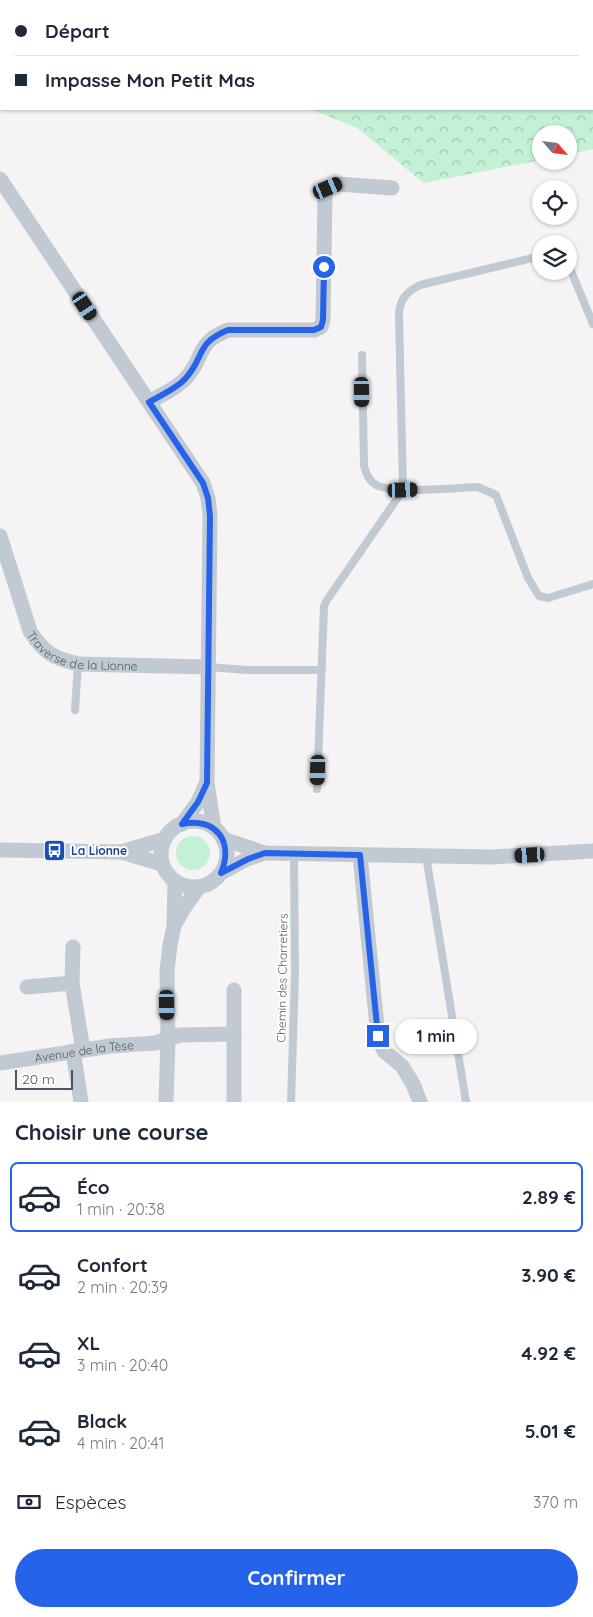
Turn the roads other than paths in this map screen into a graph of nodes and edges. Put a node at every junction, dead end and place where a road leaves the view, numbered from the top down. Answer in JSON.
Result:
{"nodes":[{"id":1,"x":0,"y":178,"type":"edge"},
{"id":2,"x":392,"y":188,"type":"dead end"},
{"id":3,"x":532,"y":258,"type":"edge"},
{"id":4,"x":575,"y":280,"type":"edge"},
{"id":5,"x":593,"y":324,"type":"edge"},
{"id":6,"x":362,"y":355,"type":"dead end"},
{"id":7,"x":149,"y":402,"type":"junction"},
{"id":8,"x":403,"y":490,"type":"junction"},
{"id":9,"x":0,"y":536,"type":"edge"},
{"id":10,"x":593,"y":584,"type":"edge"},
{"id":11,"x":78,"y":664,"type":"junction"},
{"id":12,"x":209,"y":667,"type":"junction"},
{"id":13,"x":322,"y":670,"type":"junction"},
{"id":14,"x":75,"y":710,"type":"dead end"},
{"id":15,"x":207,"y":783,"type":"junction"},
{"id":16,"x":317,"y":790,"type":"dead end"},
{"id":17,"x":182,"y":824,"type":"junction"},
{"id":18,"x":218,"y":834,"type":"junction"},
{"id":19,"x":165,"y":839,"type":"junction"},
{"id":20,"x":0,"y":850,"type":"edge"},
{"id":21,"x":593,"y":851,"type":"edge"},
{"id":22,"x":121,"y":852,"type":"junction"},
{"id":23,"x":265,"y":853,"type":"junction"},
{"id":24,"x":294,"y":854,"type":"junction"},
{"id":25,"x":360,"y":855,"type":"junction"},
{"id":26,"x":426,"y":856,"type":"junction"},
{"id":27,"x":162,"y":864,"type":"junction"},
{"id":28,"x":221,"y":873,"type":"junction"},
{"id":29,"x":175,"y":882,"type":"junction"},
{"id":30,"x":199,"y":887,"type":"junction"},
{"id":31,"x":174,"y":926,"type":"junction"},
{"id":32,"x":73,"y":947,"type":"dead end"},
{"id":33,"x":72,"y":983,"type":"junction"},
{"id":34,"x":27,"y":987,"type":"dead end"},
{"id":35,"x":234,"y":990,"type":"dead end"},
{"id":36,"x":234,"y":1034,"type":"junction"},
{"id":37,"x":168,"y":1040,"type":"junction"},
{"id":38,"x":78,"y":1051,"type":"junction"},
{"id":39,"x":0,"y":1063,"type":"edge"},
{"id":40,"x":81,"y":1102,"type":"edge"},
{"id":41,"x":166,"y":1102,"type":"edge"},
{"id":42,"x":234,"y":1102,"type":"edge"},
{"id":43,"x":291,"y":1102,"type":"edge"},
{"id":44,"x":420,"y":1102,"type":"edge"},
{"id":45,"x":466,"y":1102,"type":"edge"}],
"edges":[{"from":1,"to":7,"type":"street"},
{"from":2,"to":7,"type":"street"},
{"from":3,"to":8,"type":"lane"},
{"from":4,"to":5,"type":"lane"},
{"from":6,"to":8,"type":"lane"},
{"from":7,"to":12,"type":"street"},
{"from":8,"to":10,"type":"lane"},
{"from":8,"to":13,"type":"lane"},
{"from":9,"to":11,"type":"street","name":"Traverse de la Lionne"},
{"from":11,"to":12,"type":"street","name":"Traverse de la Lionne"},
{"from":11,"to":14,"type":"lane"},
{"from":12,"to":13,"type":"lane"},
{"from":12,"to":15,"type":"street"},
{"from":13,"to":16,"type":"lane"},
{"from":15,"to":17,"type":"street"},
{"from":15,"to":18,"type":"street"},
{"from":17,"to":18,"type":"street"},
{"from":17,"to":19,"type":"street"},
{"from":18,"to":23,"type":"street"},
{"from":18,"to":28,"type":"street"},
{"from":19,"to":22,"type":"street"},
{"from":19,"to":27,"type":"street"},
{"from":20,"to":22,"type":"street"},
{"from":21,"to":26,"type":"street"},
{"from":22,"to":27,"type":"street"},
{"from":23,"to":24,"type":"street"},
{"from":23,"to":28,"type":"street"},
{"from":24,"to":25,"type":"street"},
{"from":24,"to":43,"type":"lane","name":"Chemin des Charretiers"},
{"from":25,"to":26,"type":"street"},
{"from":25,"to":44,"type":"street"},
{"from":26,"to":45,"type":"lane"},
{"from":27,"to":29,"type":"street"},
{"from":28,"to":30,"type":"street"},
{"from":29,"to":30,"type":"street"},
{"from":29,"to":31,"type":"street"},
{"from":30,"to":31,"type":"street"},
{"from":31,"to":37,"type":"street"},
{"from":32,"to":33,"type":"street"},
{"from":33,"to":34,"type":"street"},
{"from":33,"to":38,"type":"street"},
{"from":35,"to":36,"type":"street"},
{"from":36,"to":37,"type":"street","name":"Avenue de la Tèse"},
{"from":36,"to":42,"type":"street"},
{"from":37,"to":38,"type":"street","name":"Avenue de la Tèse"},
{"from":37,"to":41,"type":"street"},
{"from":38,"to":39,"type":"street","name":"Avenue de la Tèse"},
{"from":38,"to":40,"type":"street"}]}
